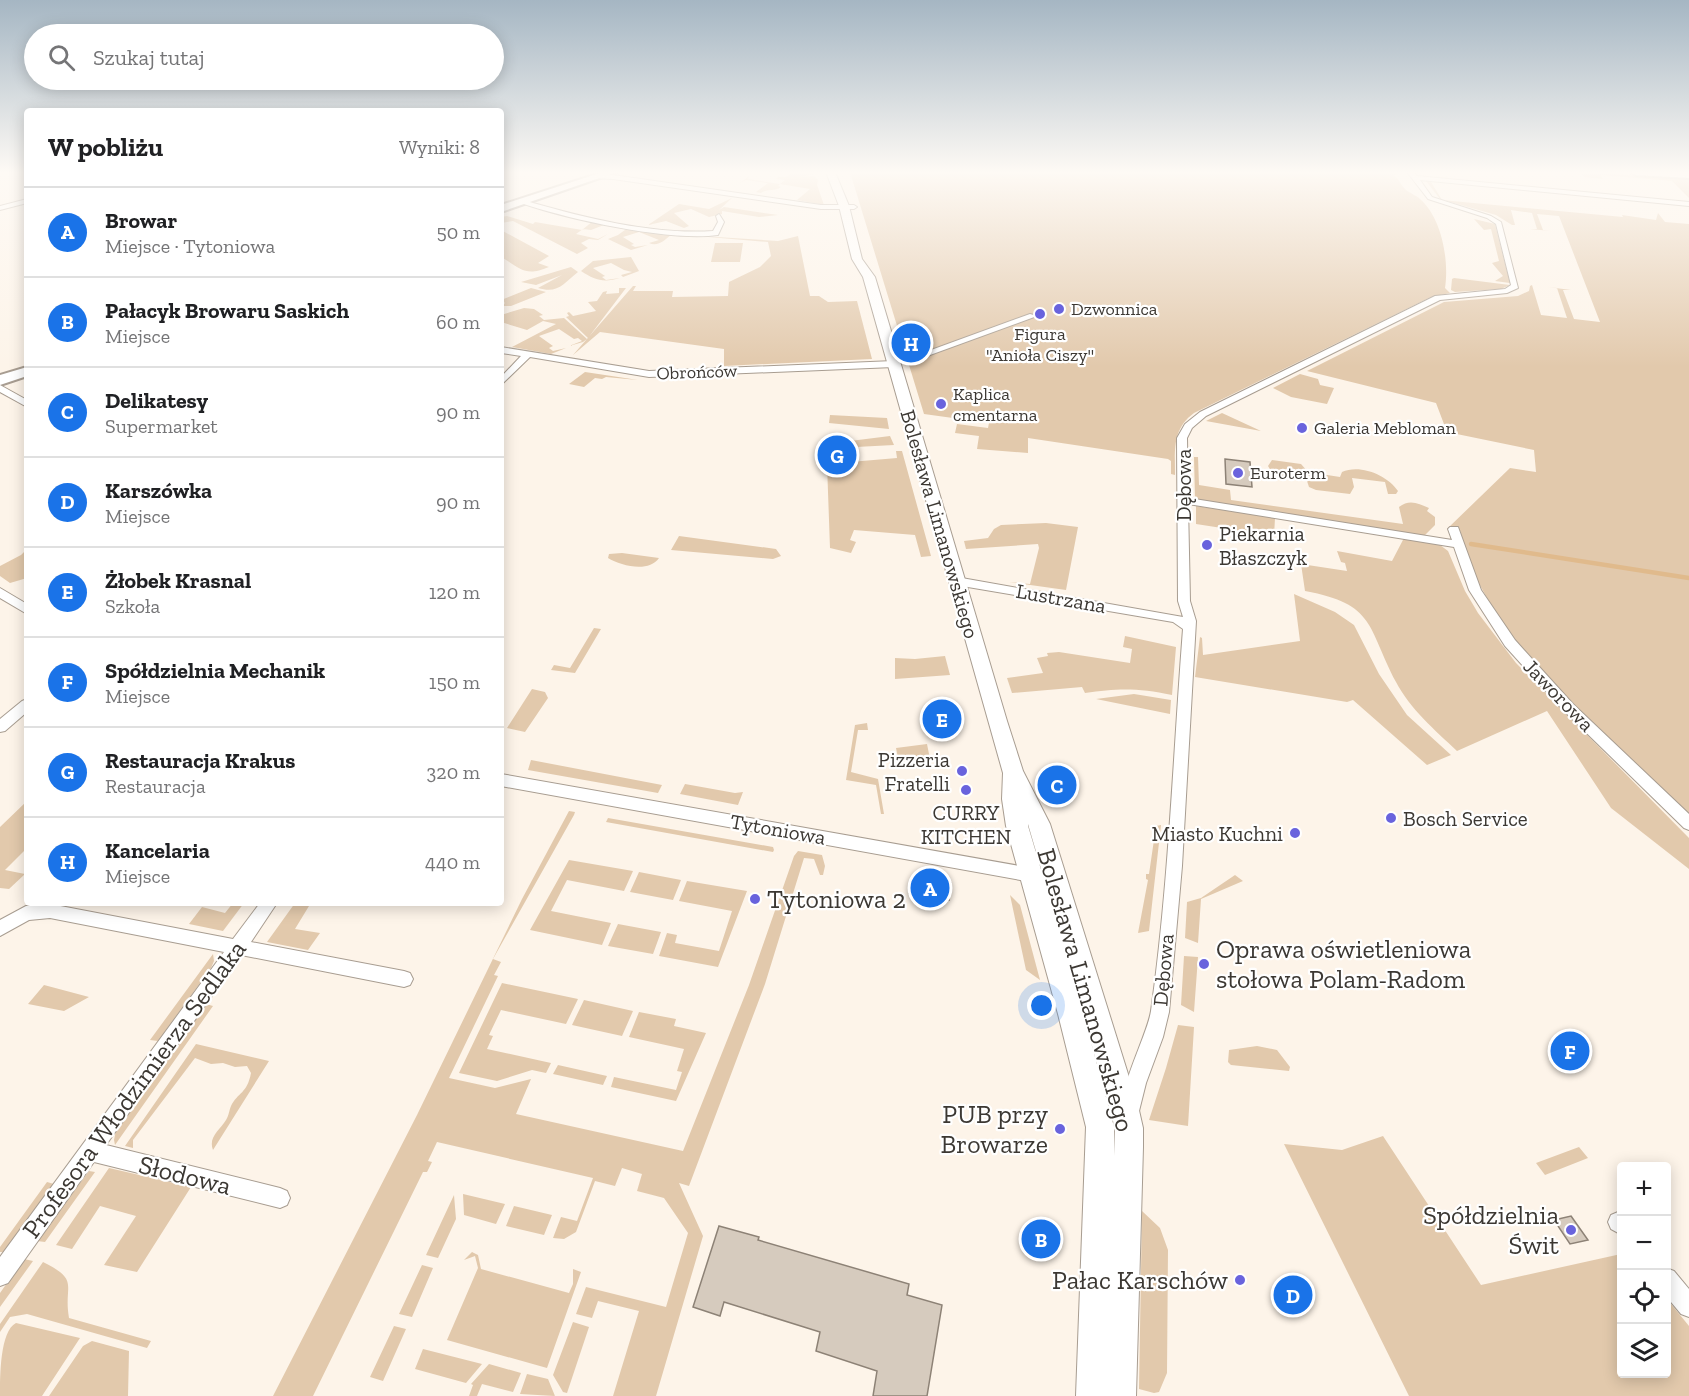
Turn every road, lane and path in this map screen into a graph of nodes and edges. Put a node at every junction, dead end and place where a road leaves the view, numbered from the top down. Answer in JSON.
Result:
{"nodes":[{"id":1,"x":853,"y":237,"type":"edge"},
{"id":2,"x":1503,"y":237,"type":"edge"},
{"id":3,"x":1033,"y":316,"type":"dead end"},
{"id":4,"x":504,"y":351,"type":"edge"},
{"id":5,"x":527,"y":355,"type":"junction"},
{"id":6,"x":900,"y":362,"type":"junction"},
{"id":7,"x":24,"y":367,"type":"edge"},
{"id":8,"x":24,"y":372,"type":"edge"},
{"id":9,"x":0,"y":374,"type":"edge"},
{"id":10,"x":504,"y":379,"type":"edge"},
{"id":11,"x":0,"y":380,"type":"edge"},
{"id":12,"x":0,"y":388,"type":"edge"},
{"id":13,"x":24,"y":402,"type":"edge"},
{"id":14,"x":1182,"y":500,"type":"junction"},
{"id":15,"x":1454,"y":529,"type":"dead end"},
{"id":16,"x":1458,"y":544,"type":"junction"},
{"id":17,"x":956,"y":581,"type":"junction"},
{"id":18,"x":0,"y":591,"type":"edge"},
{"id":19,"x":1184,"y":600,"type":"junction"},
{"id":20,"x":24,"y":608,"type":"edge"},
{"id":21,"x":1166,"y":617,"type":"junction"},
{"id":22,"x":1190,"y":627,"type":"junction"},
{"id":23,"x":24,"y":707,"type":"edge"},
{"id":24,"x":0,"y":727,"type":"edge"},
{"id":25,"x":504,"y":781,"type":"edge"},
{"id":26,"x":1689,"y":824,"type":"edge"},
{"id":27,"x":1043,"y":876,"type":"junction"},
{"id":28,"x":267,"y":906,"type":"edge"},
{"id":29,"x":0,"y":929,"type":"edge"},
{"id":30,"x":238,"y":946,"type":"junction"},
{"id":31,"x":404,"y":979,"type":"dead end"},
{"id":32,"x":1081,"y":1052,"type":"junction"},
{"id":33,"x":1129,"y":1079,"type":"junction"},
{"id":34,"x":89,"y":1152,"type":"junction"},
{"id":35,"x":280,"y":1198,"type":"dead end"},
{"id":36,"x":0,"y":1275,"type":"edge"},
{"id":37,"x":1671,"y":1285,"type":"edge"},
{"id":38,"x":1689,"y":1306,"type":"edge"},
{"id":39,"x":1093,"y":1396,"type":"edge"},
{"id":40,"x":1119,"y":1396,"type":"edge"}],
"edges":[{"from":1,"to":6,"type":"street","name":"Bolesława Limanowskiego"},
{"from":2,"to":14,"type":"street","name":"Dębowa"},
{"from":3,"to":6,"type":"street","name":"Obrońców"},
{"from":4,"to":5,"type":"street","name":"Obrońców"},
{"from":5,"to":6,"type":"street","name":"Obrońców"},
{"from":5,"to":10,"type":"street"},
{"from":6,"to":17,"type":"street","name":"Bolesława Limanowskiego"},
{"from":7,"to":9,"type":"main road"},
{"from":8,"to":11,"type":"main road"},
{"from":12,"to":13,"type":"street"},
{"from":14,"to":16,"type":"street"},
{"from":14,"to":19,"type":"street","name":"Dębowa"},
{"from":15,"to":16,"type":"street","name":"Jaworowa"},
{"from":16,"to":26,"type":"street","name":"Jaworowa"},
{"from":17,"to":21,"type":"street","name":"Lustrzana"},
{"from":17,"to":27,"type":"street","name":"Bolesława Limanowskiego"},
{"from":18,"to":20,"type":"street"},
{"from":19,"to":21,"type":"street"},
{"from":19,"to":22,"type":"street","name":"Dębowa"},
{"from":21,"to":22,"type":"street","name":"Lustrzana"},
{"from":22,"to":33,"type":"street","name":"Dębowa"},
{"from":23,"to":24,"type":"street"},
{"from":25,"to":27,"type":"street","name":"Tytoniowa"},
{"from":27,"to":32,"type":"street","name":"Bolesława Limanowskiego"},
{"from":27,"to":33,"type":"street","name":"Bolesława Limanowskiego"},
{"from":28,"to":30,"type":"street","name":"Profesora Włodzimierza Sedlaka"},
{"from":29,"to":30,"type":"street"},
{"from":30,"to":31,"type":"street"},
{"from":30,"to":34,"type":"street","name":"Profesora Włodzimierza Sedlaka"},
{"from":32,"to":33,"type":"street"},
{"from":32,"to":39,"type":"street","name":"Bolesława Limanowskiego"},
{"from":33,"to":40,"type":"street","name":"Bolesława Limanowskiego"},
{"from":34,"to":35,"type":"street","name":"Słodowa"},
{"from":34,"to":36,"type":"street","name":"Profesora Włodzimierza Sedlaka"},
{"from":37,"to":38,"type":"street"}]}
